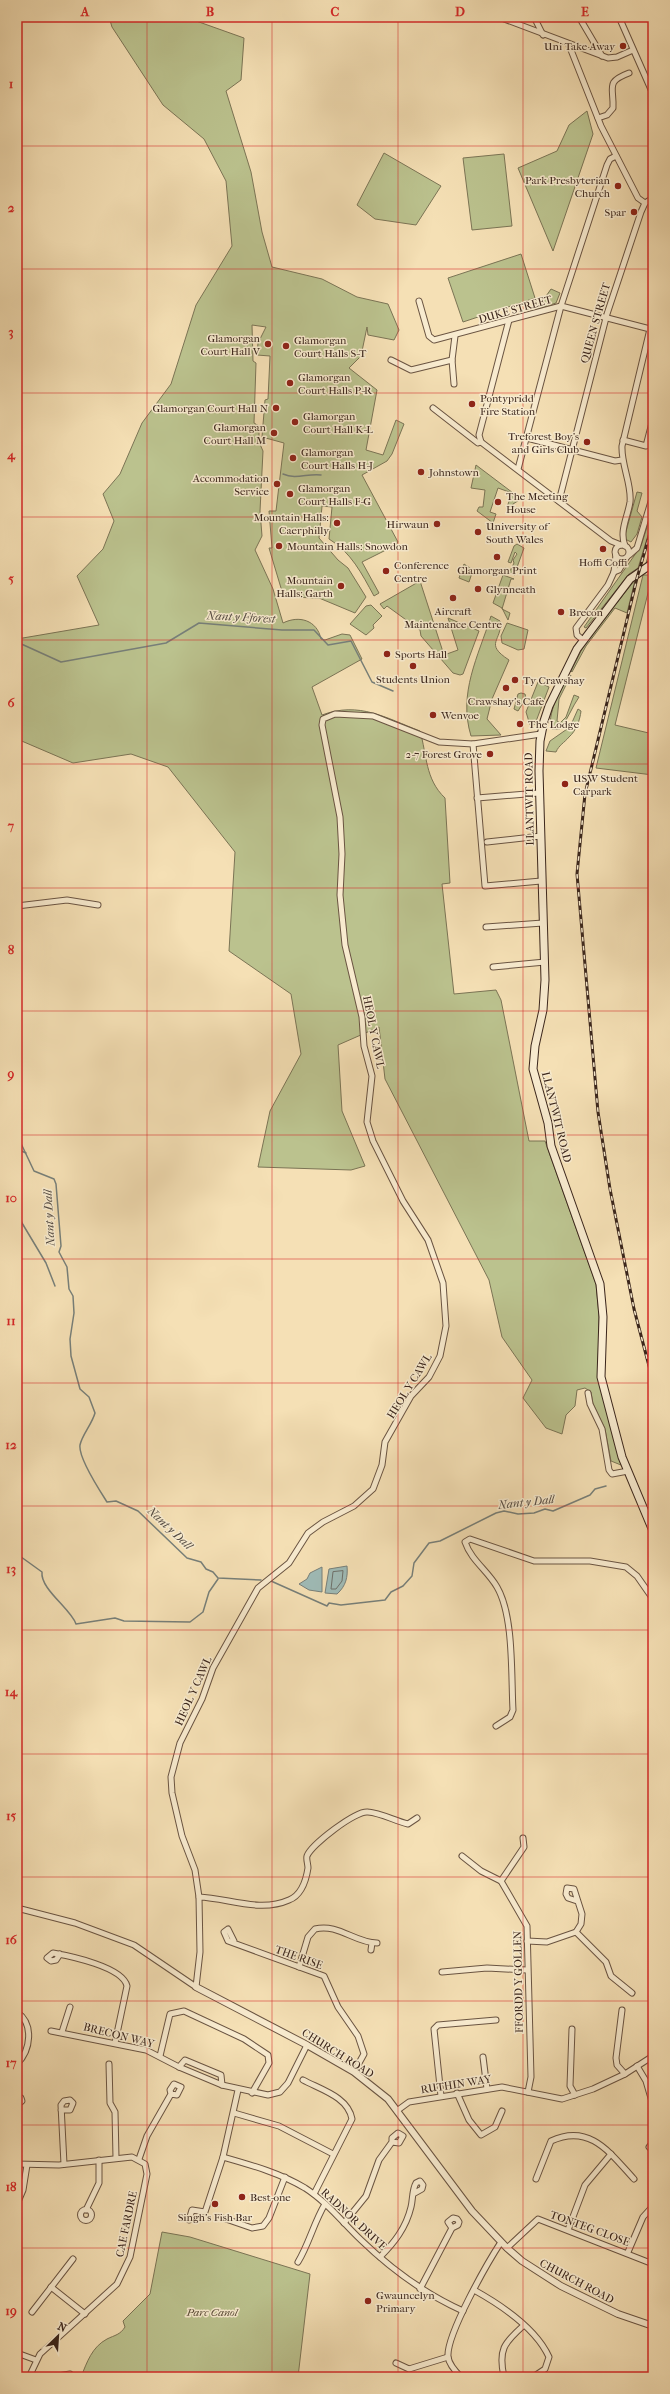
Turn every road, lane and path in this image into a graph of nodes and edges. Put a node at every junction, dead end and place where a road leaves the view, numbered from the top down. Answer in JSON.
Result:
{"nodes":[{"id":1,"x":534,"y":17,"type":"edge"},
{"id":2,"x":579,"y":17,"type":"edge"},
{"id":3,"x":619,"y":17,"type":"edge"},
{"id":4,"x":499,"y":18,"type":"edge"},
{"id":5,"x":543,"y":35,"type":"junction"},
{"id":6,"x":569,"y":45,"type":"junction"},
{"id":7,"x":633,"y":50,"type":"junction"},
{"id":8,"x":602,"y":56,"type":"junction"},
{"id":9,"x":629,"y":73,"type":"dead end"},
{"id":10,"x":653,"y":94,"type":"edge"},
{"id":11,"x":598,"y":118,"type":"junction"},
{"id":12,"x":616,"y":156,"type":"junction"},
{"id":13,"x":653,"y":198,"type":"edge"},
{"id":14,"x":645,"y":203,"type":"junction"},
{"id":15,"x":419,"y":301,"type":"dead end"},
{"id":16,"x":561,"y":306,"type":"junction"},
{"id":17,"x":606,"y":317,"type":"junction"},
{"id":18,"x":509,"y":320,"type":"junction"},
{"id":19,"x":652,"y":330,"type":"edge"},
{"id":20,"x":455,"y":336,"type":"junction"},
{"id":21,"x":391,"y":360,"type":"dead end"},
{"id":22,"x":452,"y":360,"type":"junction"},
{"id":23,"x":454,"y":384,"type":"dead end"},
{"id":24,"x":433,"y":408,"type":"dead end"},
{"id":25,"x":653,"y":419,"type":"edge"},
{"id":26,"x":527,"y":438,"type":"junction"},
{"id":27,"x":623,"y":440,"type":"junction"},
{"id":28,"x":481,"y":442,"type":"junction"},
{"id":29,"x":572,"y":450,"type":"junction"},
{"id":30,"x":622,"y":460,"type":"junction"},
{"id":31,"x":518,"y":469,"type":"junction"},
{"id":32,"x":653,"y":495,"type":"edge"},
{"id":33,"x":559,"y":501,"type":"junction"},
{"id":34,"x":611,"y":541,"type":"junction"},
{"id":35,"x":638,"y":543,"type":"junction"},
{"id":36,"x":624,"y":546,"type":"junction"},
{"id":37,"x":616,"y":553,"type":"junction"},
{"id":38,"x":627,"y":557,"type":"junction"},
{"id":39,"x":653,"y":563,"type":"edge"},
{"id":40,"x":614,"y":572,"type":"junction"},
{"id":41,"x":583,"y":640,"type":"junction"},
{"id":42,"x":541,"y":734,"type":"junction"},
{"id":43,"x":473,"y":744,"type":"junction"},
{"id":44,"x":540,"y":793,"type":"junction"},
{"id":45,"x":477,"y":798,"type":"junction"},
{"id":46,"x":541,"y":836,"type":"junction"},
{"id":47,"x":486,"y":842,"type":"dead end"},
{"id":48,"x":541,"y":882,"type":"junction"},
{"id":49,"x":98,"y":904,"type":"dead end"},
{"id":50,"x":17,"y":906,"type":"edge"},
{"id":51,"x":543,"y":922,"type":"junction"},
{"id":52,"x":486,"y":927,"type":"dead end"},
{"id":53,"x":545,"y":962,"type":"junction"},
{"id":54,"x":493,"y":967,"type":"dead end"},
{"id":55,"x":588,"y":1393,"type":"dead end"},
{"id":56,"x":628,"y":1471,"type":"junction"},
{"id":57,"x":653,"y":1531,"type":"edge"},
{"id":58,"x":653,"y":1599,"type":"edge"},
{"id":59,"x":496,"y":1726,"type":"dead end"},
{"id":60,"x":418,"y":1818,"type":"dead end"},
{"id":61,"x":523,"y":1838,"type":"dead end"},
{"id":62,"x":462,"y":1856,"type":"dead end"},
{"id":63,"x":501,"y":1881,"type":"junction"},
{"id":64,"x":199,"y":1897,"type":"junction"},
{"id":65,"x":577,"y":1901,"type":"dead end"},
{"id":66,"x":17,"y":1908,"type":"edge"},
{"id":67,"x":576,"y":1932,"type":"junction"},
{"id":68,"x":234,"y":1941,"type":"dead end"},
{"id":69,"x":527,"y":1941,"type":"junction"},
{"id":70,"x":371,"y":1950,"type":"dead end"},
{"id":71,"x":60,"y":1954,"type":"dead end"},
{"id":72,"x":299,"y":1967,"type":"junction"},
{"id":73,"x":527,"y":1970,"type":"junction"},
{"id":74,"x":442,"y":1972,"type":"dead end"},
{"id":75,"x":196,"y":1987,"type":"junction"},
{"id":76,"x":632,"y":1993,"type":"dead end"},
{"id":77,"x":70,"y":2007,"type":"dead end"},
{"id":78,"x":622,"y":2010,"type":"dead end"},
{"id":79,"x":17,"y":2012,"type":"edge"},
{"id":80,"x":496,"y":2020,"type":"dead end"},
{"id":81,"x":572,"y":2030,"type":"dead end"},
{"id":82,"x":51,"y":2031,"type":"dead end"},
{"id":83,"x":62,"y":2032,"type":"junction"},
{"id":84,"x":115,"y":2043,"type":"junction"},
{"id":85,"x":307,"y":2045,"type":"junction"},
{"id":86,"x":160,"y":2056,"type":"junction"},
{"id":87,"x":483,"y":2056,"type":"dead end"},
{"id":88,"x":653,"y":2056,"type":"edge"},
{"id":89,"x":17,"y":2064,"type":"edge"},
{"id":90,"x":109,"y":2064,"type":"dead end"},
{"id":91,"x":637,"y":2066,"type":"junction"},
{"id":92,"x":179,"y":2067,"type":"junction"},
{"id":93,"x":354,"y":2072,"type":"junction"},
{"id":94,"x":625,"y":2074,"type":"junction"},
{"id":95,"x":303,"y":2080,"type":"dead end"},
{"id":96,"x":222,"y":2084,"type":"junction"},
{"id":97,"x":487,"y":2089,"type":"junction"},
{"id":98,"x":238,"y":2090,"type":"junction"},
{"id":99,"x":528,"y":2092,"type":"junction"},
{"id":100,"x":252,"y":2093,"type":"junction"},
{"id":101,"x":171,"y":2094,"type":"dead end"},
{"id":102,"x":457,"y":2094,"type":"junction"},
{"id":103,"x":575,"y":2095,"type":"junction"},
{"id":104,"x":17,"y":2096,"type":"edge"},
{"id":105,"x":441,"y":2096,"type":"junction"},
{"id":106,"x":17,"y":2105,"type":"edge"},
{"id":107,"x":653,"y":2105,"type":"edge"},
{"id":108,"x":61,"y":2110,"type":"dead end"},
{"id":109,"x":398,"y":2110,"type":"junction"},
{"id":110,"x":502,"y":2112,"type":"dead end"},
{"id":111,"x":234,"y":2113,"type":"junction"},
{"id":112,"x":392,"y":2142,"type":"dead end"},
{"id":113,"x":653,"y":2142,"type":"edge"},
{"id":114,"x":653,"y":2151,"type":"edge"},
{"id":115,"x":334,"y":2154,"type":"junction"},
{"id":116,"x":611,"y":2154,"type":"junction"},
{"id":117,"x":223,"y":2157,"type":"junction"},
{"id":118,"x":116,"y":2158,"type":"junction"},
{"id":119,"x":99,"y":2160,"type":"junction"},
{"id":120,"x":139,"y":2160,"type":"junction"},
{"id":121,"x":17,"y":2164,"type":"edge"},
{"id":122,"x":64,"y":2164,"type":"junction"},
{"id":123,"x":27,"y":2165,"type":"junction"},
{"id":124,"x":285,"y":2178,"type":"junction"},
{"id":125,"x":536,"y":2179,"type":"dead end"},
{"id":126,"x":634,"y":2179,"type":"dead end"},
{"id":127,"x":314,"y":2194,"type":"junction"},
{"id":128,"x":413,"y":2194,"type":"dead end"},
{"id":129,"x":17,"y":2204,"type":"edge"},
{"id":130,"x":325,"y":2204,"type":"junction"},
{"id":131,"x":652,"y":2209,"type":"edge"},
{"id":132,"x":86,"y":2210,"type":"dead end"},
{"id":133,"x":223,"y":2218,"type":"dead end"},
{"id":134,"x":189,"y":2220,"type":"dead end"},
{"id":135,"x":344,"y":2223,"type":"junction"},
{"id":136,"x":452,"y":2228,"type":"dead end"},
{"id":137,"x":568,"y":2230,"type":"junction"},
{"id":138,"x":501,"y":2242,"type":"junction"},
{"id":139,"x":507,"y":2248,"type":"junction"},
{"id":140,"x":628,"y":2252,"type":"junction"},
{"id":141,"x":380,"y":2257,"type":"junction"},
{"id":142,"x":73,"y":2259,"type":"dead end"},
{"id":143,"x":298,"y":2262,"type":"dead end"},
{"id":144,"x":653,"y":2264,"type":"edge"},
{"id":145,"x":51,"y":2287,"type":"junction"},
{"id":146,"x":420,"y":2289,"type":"junction"},
{"id":147,"x":474,"y":2290,"type":"junction"},
{"id":148,"x":463,"y":2311,"type":"junction"},
{"id":149,"x":32,"y":2312,"type":"dead end"},
{"id":150,"x":85,"y":2314,"type":"junction"},
{"id":151,"x":523,"y":2326,"type":"junction"},
{"id":152,"x":653,"y":2326,"type":"edge"},
{"id":153,"x":17,"y":2353,"type":"edge"},
{"id":154,"x":448,"y":2357,"type":"junction"},
{"id":155,"x":36,"y":2360,"type":"junction"},
{"id":156,"x":396,"y":2363,"type":"dead end"},
{"id":157,"x":70,"y":2374,"type":"dead end"},
{"id":158,"x":29,"y":2377,"type":"edge"},
{"id":159,"x":52,"y":2377,"type":"edge"},
{"id":160,"x":461,"y":2377,"type":"edge"},
{"id":161,"x":504,"y":2377,"type":"edge"},
{"id":162,"x":533,"y":2377,"type":"edge"}],
"edges":[{"from":1,"to":5,"type":"street"},
{"from":2,"to":8,"type":"street"},
{"from":3,"to":7,"type":"street"},
{"from":4,"to":5,"type":"street"},
{"from":5,"to":6,"type":"street"},
{"from":6,"to":8,"type":"street"},
{"from":6,"to":11,"type":"street"},
{"from":7,"to":8,"type":"street"},
{"from":7,"to":10,"type":"street"},
{"from":9,"to":11,"type":"street"},
{"from":11,"to":12,"type":"street"},
{"from":12,"to":14,"type":"street"},
{"from":12,"to":16,"type":"street"},
{"from":13,"to":14,"type":"street"},
{"from":14,"to":17,"type":"street","name":"QUEEN STREET"},
{"from":15,"to":20,"type":"street","name":"DUKE STREET"},
{"from":16,"to":17,"type":"street","name":"DUKE STREET"},
{"from":16,"to":18,"type":"street","name":"DUKE STREET"},
{"from":16,"to":26,"type":"street"},
{"from":17,"to":19,"type":"street","name":"DUKE STREET"},
{"from":17,"to":29,"type":"street","name":"QUEEN STREET"},
{"from":18,"to":20,"type":"street","name":"DUKE STREET"},
{"from":18,"to":28,"type":"street"},
{"from":19,"to":27,"type":"street"},
{"from":20,"to":22,"type":"street"},
{"from":21,"to":22,"type":"street"},
{"from":22,"to":23,"type":"street"},
{"from":24,"to":28,"type":"street"},
{"from":25,"to":27,"type":"street"},
{"from":26,"to":29,"type":"street"},
{"from":26,"to":31,"type":"street"},
{"from":27,"to":30,"type":"street"},
{"from":28,"to":31,"type":"street"},
{"from":29,"to":30,"type":"street"},
{"from":29,"to":33,"type":"street","name":"QUEEN STREET"},
{"from":30,"to":36,"type":"street"},
{"from":31,"to":33,"type":"street"},
{"from":32,"to":35,"type":"street"},
{"from":33,"to":34,"type":"street"},
{"from":34,"to":36,"type":"street"},
{"from":34,"to":37,"type":"street"},
{"from":35,"to":36,"type":"street"},
{"from":35,"to":38,"type":"street"},
{"from":36,"to":37,"type":"street"},
{"from":36,"to":38,"type":"street"},
{"from":37,"to":38,"type":"street"},
{"from":37,"to":40,"type":"street"},
{"from":38,"to":40,"type":"street"},
{"from":39,"to":41,"type":"main road","name":"LLANTWIT ROAD"},
{"from":40,"to":41,"type":"street"},
{"from":41,"to":42,"type":"main road","name":"LLANTWIT ROAD"},
{"from":42,"to":43,"type":"street"},
{"from":42,"to":44,"type":"main road","name":"LLANTWIT ROAD"},
{"from":43,"to":45,"type":"street"},
{"from":43,"to":64,"type":"street","name":"HEOL Y CAWL"},
{"from":44,"to":45,"type":"street"},
{"from":44,"to":46,"type":"main road","name":"LLANTWIT ROAD"},
{"from":45,"to":48,"type":"street"},
{"from":46,"to":47,"type":"street"},
{"from":46,"to":48,"type":"main road","name":"LLANTWIT ROAD"},
{"from":48,"to":51,"type":"main road","name":"LLANTWIT ROAD"},
{"from":49,"to":50,"type":"street"},
{"from":51,"to":52,"type":"street"},
{"from":51,"to":53,"type":"main road","name":"LLANTWIT ROAD"},
{"from":53,"to":54,"type":"street"},
{"from":53,"to":56,"type":"main road","name":"LLANTWIT ROAD"},
{"from":55,"to":56,"type":"street"},
{"from":56,"to":57,"type":"main road","name":"LLANTWIT ROAD"},
{"from":58,"to":59,"type":"street"},
{"from":60,"to":64,"type":"street"},
{"from":61,"to":63,"type":"street"},
{"from":62,"to":63,"type":"street"},
{"from":63,"to":69,"type":"street","name":"FFORDD Y GOLLEN"},
{"from":64,"to":75,"type":"street"},
{"from":65,"to":67,"type":"street"},
{"from":66,"to":75,"type":"street","name":"CHURCH ROAD"},
{"from":67,"to":69,"type":"street"},
{"from":67,"to":76,"type":"street"},
{"from":68,"to":72,"type":"street","name":"THE RISE"},
{"from":69,"to":73,"type":"street","name":"FFORDD Y GOLLEN"},
{"from":70,"to":72,"type":"street"},
{"from":71,"to":84,"type":"street"},
{"from":72,"to":93,"type":"street","name":"THE RISE"},
{"from":73,"to":74,"type":"street"},
{"from":73,"to":99,"type":"street","name":"FFORDD Y GOLLEN"},
{"from":75,"to":85,"type":"street","name":"CHURCH ROAD"},
{"from":77,"to":83,"type":"street"},
{"from":78,"to":94,"type":"street"},
{"from":79,"to":89,"type":"street"},
{"from":80,"to":105,"type":"street"},
{"from":81,"to":103,"type":"street"},
{"from":82,"to":83,"type":"street","name":"BRECON WAY"},
{"from":83,"to":84,"type":"street","name":"BRECON WAY"},
{"from":84,"to":86,"type":"street","name":"BRECON WAY"},
{"from":85,"to":93,"type":"street","name":"CHURCH ROAD"},
{"from":85,"to":100,"type":"street","name":"BRECON WAY"},
{"from":86,"to":92,"type":"street","name":"BRECON WAY"},
{"from":86,"to":100,"type":"street"},
{"from":87,"to":97,"type":"street"},
{"from":88,"to":91,"type":"street","name":"RUTHIN WAY"},
{"from":90,"to":118,"type":"street"},
{"from":91,"to":94,"type":"street","name":"RUTHIN WAY"},
{"from":91,"to":107,"type":"street"},
{"from":92,"to":96,"type":"street","name":"BRECON WAY"},
{"from":92,"to":96,"type":"street"},
{"from":93,"to":109,"type":"street","name":"CHURCH ROAD"},
{"from":94,"to":103,"type":"street","name":"RUTHIN WAY"},
{"from":95,"to":115,"type":"street"},
{"from":96,"to":98,"type":"street","name":"BRECON WAY"},
{"from":97,"to":99,"type":"street","name":"RUTHIN WAY"},
{"from":97,"to":102,"type":"street","name":"RUTHIN WAY"},
{"from":98,"to":100,"type":"street","name":"BRECON WAY"},
{"from":98,"to":111,"type":"street"},
{"from":99,"to":103,"type":"street","name":"RUTHIN WAY"},
{"from":101,"to":120,"type":"street"},
{"from":102,"to":105,"type":"street","name":"RUTHIN WAY"},
{"from":102,"to":110,"type":"street"},
{"from":104,"to":106,"type":"street"},
{"from":105,"to":109,"type":"street","name":"RUTHIN WAY"},
{"from":108,"to":122,"type":"street"},
{"from":109,"to":138,"type":"street","name":"CHURCH ROAD"},
{"from":111,"to":115,"type":"street"},
{"from":111,"to":117,"type":"street"},
{"from":112,"to":135,"type":"street"},
{"from":113,"to":114,"type":"street"},
{"from":115,"to":127,"type":"street"},
{"from":116,"to":125,"type":"street"},
{"from":116,"to":126,"type":"street"},
{"from":116,"to":137,"type":"street"},
{"from":117,"to":124,"type":"street","name":"RADNOR DRIVE"},
{"from":117,"to":134,"type":"street"},
{"from":118,"to":119,"type":"street"},
{"from":118,"to":120,"type":"street"},
{"from":119,"to":122,"type":"street"},
{"from":119,"to":132,"type":"street"},
{"from":120,"to":150,"type":"street","name":"CAE FARDRE"},
{"from":121,"to":123,"type":"street"},
{"from":122,"to":123,"type":"street"},
{"from":123,"to":129,"type":"street"},
{"from":124,"to":127,"type":"street","name":"RADNOR DRIVE"},
{"from":124,"to":133,"type":"street"},
{"from":127,"to":130,"type":"street","name":"RADNOR DRIVE"},
{"from":128,"to":141,"type":"street"},
{"from":130,"to":135,"type":"street","name":"RADNOR DRIVE"},
{"from":130,"to":143,"type":"street"},
{"from":131,"to":140,"type":"street"},
{"from":135,"to":141,"type":"street","name":"RADNOR DRIVE"},
{"from":136,"to":146,"type":"street"},
{"from":137,"to":139,"type":"street","name":"TONTEG CLOSE"},
{"from":137,"to":140,"type":"street","name":"TONTEG CLOSE"},
{"from":138,"to":139,"type":"street","name":"CHURCH ROAD"},
{"from":138,"to":147,"type":"street"},
{"from":139,"to":152,"type":"street","name":"CHURCH ROAD"},
{"from":140,"to":144,"type":"street","name":"TONTEG CLOSE"},
{"from":141,"to":146,"type":"street","name":"RADNOR DRIVE"},
{"from":142,"to":145,"type":"street"},
{"from":145,"to":149,"type":"street"},
{"from":145,"to":150,"type":"street"},
{"from":146,"to":148,"type":"street","name":"RADNOR DRIVE"},
{"from":147,"to":148,"type":"street"},
{"from":147,"to":151,"type":"street"},
{"from":148,"to":154,"type":"street"},
{"from":150,"to":155,"type":"street","name":"CAE FARDRE"},
{"from":151,"to":161,"type":"street"},
{"from":151,"to":162,"type":"street"},
{"from":153,"to":155,"type":"street"},
{"from":154,"to":156,"type":"street"},
{"from":154,"to":160,"type":"street"},
{"from":155,"to":158,"type":"street","name":"CAE FARDRE"},
{"from":157,"to":159,"type":"street"}]}
